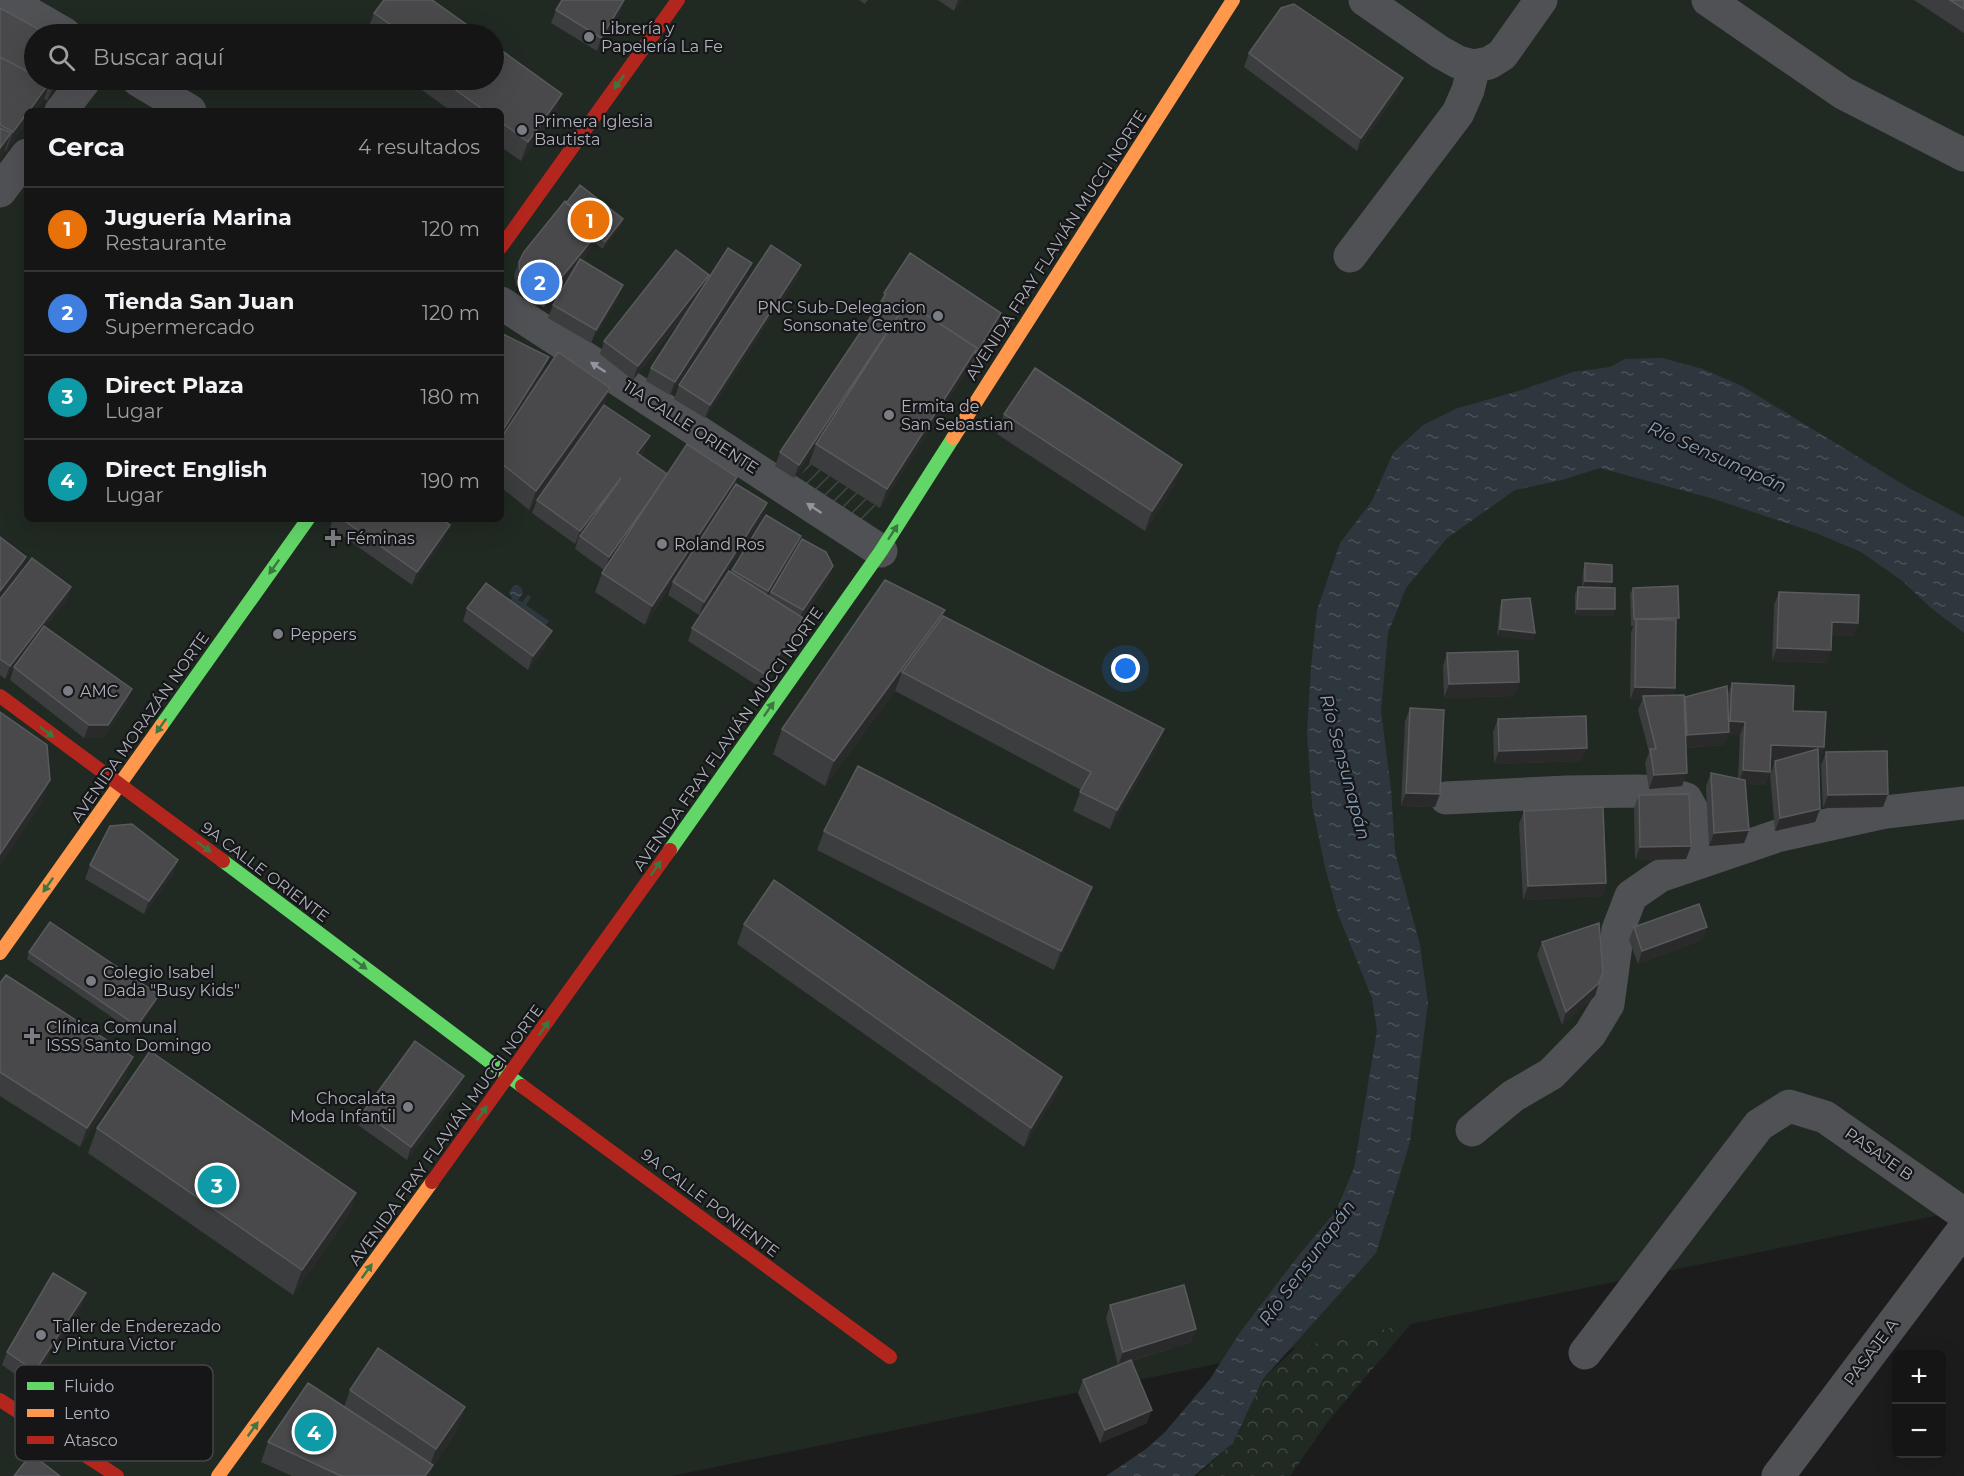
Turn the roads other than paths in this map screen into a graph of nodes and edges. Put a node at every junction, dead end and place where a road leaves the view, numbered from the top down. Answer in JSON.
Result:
{"nodes":[{"id":1,"x":6,"y":0,"type":"edge"},
{"id":2,"x":678,"y":0,"type":"edge"},
{"id":3,"x":1233,"y":0,"type":"edge"},
{"id":4,"x":1365,"y":0,"type":"edge"},
{"id":5,"x":1541,"y":0,"type":"edge"},
{"id":6,"x":1708,"y":0,"type":"edge"},
{"id":7,"x":48,"y":24,"type":"edge"},
{"id":8,"x":1488,"y":61,"type":"junction"},
{"id":9,"x":77,"y":90,"type":"edge"},
{"id":10,"x":155,"y":90,"type":"edge"},
{"id":11,"x":63,"y":108,"type":"edge"},
{"id":12,"x":185,"y":108,"type":"edge"},
{"id":13,"x":1964,"y":155,"type":"edge"},
{"id":14,"x":24,"y":160,"type":"edge"},
{"id":15,"x":0,"y":191,"type":"edge"},
{"id":16,"x":504,"y":243,"type":"edge"},
{"id":17,"x":1350,"y":256,"type":"dead end"},
{"id":18,"x":504,"y":305,"type":"edge"},
{"id":19,"x":306,"y":522,"type":"edge"},
{"id":20,"x":881,"y":551,"type":"junction"},
{"id":21,"x":0,"y":696,"type":"edge"},
{"id":22,"x":120,"y":784,"type":"junction"},
{"id":23,"x":1446,"y":798,"type":"dead end"},
{"id":24,"x":1964,"y":803,"type":"edge"},
{"id":25,"x":1702,"y":861,"type":"junction"},
{"id":26,"x":0,"y":953,"type":"edge"},
{"id":27,"x":510,"y":1076,"type":"junction"},
{"id":28,"x":1472,"y":1130,"type":"dead end"},
{"id":29,"x":1964,"y":1214,"type":"edge"},
{"id":30,"x":1964,"y":1229,"type":"edge"},
{"id":31,"x":1585,"y":1353,"type":"dead end"},
{"id":32,"x":890,"y":1357,"type":"dead end"},
{"id":33,"x":0,"y":1400,"type":"edge"},
{"id":34,"x":15,"y":1410,"type":"edge"},
{"id":35,"x":94,"y":1461,"type":"edge"},
{"id":36,"x":117,"y":1476,"type":"edge"},
{"id":37,"x":218,"y":1476,"type":"edge"},
{"id":38,"x":1778,"y":1476,"type":"edge"}],
"edges":[{"from":1,"to":7,"type":"street"},
{"from":2,"to":16,"type":"main road","one_way":true},
{"from":20,"to":3,"type":"main road","name":"AVENIDA FRAY FLAVIÁN MUCCI NORTE","one_way":true},
{"from":4,"to":8,"type":"street"},
{"from":5,"to":8,"type":"street"},
{"from":6,"to":13,"type":"street"},
{"from":8,"to":17,"type":"street"},
{"from":9,"to":11,"type":"street"},
{"from":10,"to":12,"type":"street"},
{"from":14,"to":15,"type":"street"},
{"from":20,"to":18,"type":"street","name":"11A CALLE ORIENTE","one_way":true},
{"from":19,"to":22,"type":"main road","name":"AVENIDA MORAZÁN NORTE","one_way":true},
{"from":27,"to":20,"type":"main road","name":"AVENIDA FRAY FLAVIÁN MUCCI NORTE","one_way":true},
{"from":21,"to":22,"type":"main road","name":"9A CALLE ORIENTE","one_way":true},
{"from":22,"to":26,"type":"main road","name":"AVENIDA MORAZÁN NORTE","one_way":true},
{"from":22,"to":27,"type":"main road","name":"9A CALLE ORIENTE","one_way":true},
{"from":23,"to":25,"type":"street"},
{"from":24,"to":25,"type":"street"},
{"from":25,"to":28,"type":"street"},
{"from":27,"to":32,"type":"main road","name":"9A CALLE PONIENTE"},
{"from":37,"to":27,"type":"main road","name":"AVENIDA FRAY FLAVIÁN MUCCI NORTE","one_way":true},
{"from":29,"to":31,"type":"street","name":"PASAJE B"},
{"from":30,"to":38,"type":"street","name":"PASAJE A"},
{"from":33,"to":34,"type":"main road"},
{"from":35,"to":36,"type":"main road"}]}
